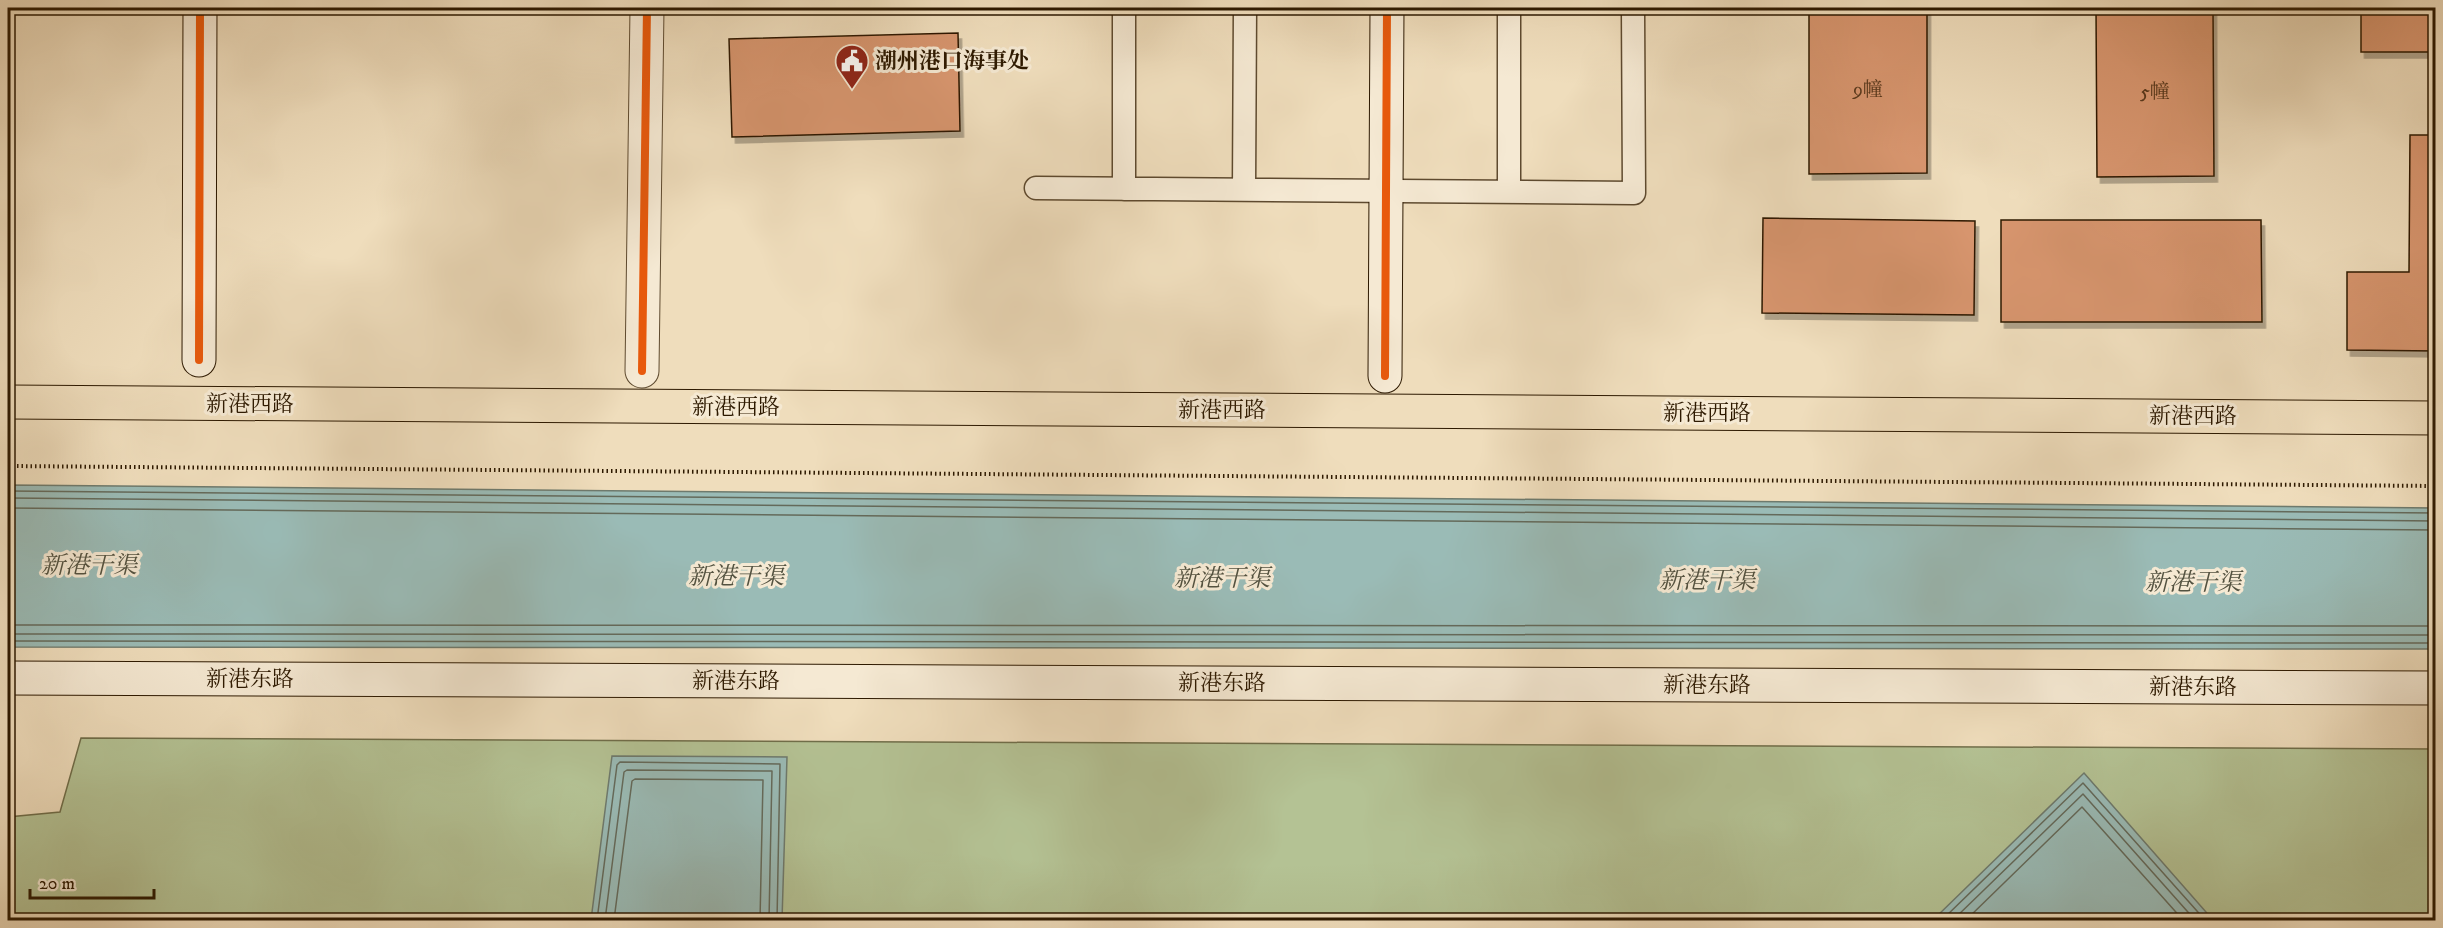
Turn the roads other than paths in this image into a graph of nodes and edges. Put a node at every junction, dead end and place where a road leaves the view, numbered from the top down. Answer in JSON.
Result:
{"nodes":[{"id":1,"x":200,"y":8,"type":"edge"},
{"id":2,"x":646,"y":8,"type":"edge"},
{"id":3,"x":1124,"y":8,"type":"edge"},
{"id":4,"x":1245,"y":8,"type":"edge"},
{"id":5,"x":1387,"y":8,"type":"edge"},
{"id":6,"x":1509,"y":8,"type":"edge"},
{"id":7,"x":1633,"y":8,"type":"edge"},
{"id":8,"x":1036,"y":188,"type":"dead end"},
{"id":9,"x":1124,"y":189,"type":"junction"},
{"id":10,"x":1244,"y":189,"type":"junction"},
{"id":11,"x":1386,"y":190,"type":"junction"},
{"id":12,"x":1509,"y":191,"type":"junction"},
{"id":13,"x":199,"y":360,"type":"dead end"},
{"id":14,"x":642,"y":371,"type":"dead end"},
{"id":15,"x":1385,"y":376,"type":"dead end"},
{"id":16,"x":8,"y":402,"type":"edge"},
{"id":17,"x":2436,"y":418,"type":"edge"},
{"id":18,"x":8,"y":678,"type":"edge"},
{"id":19,"x":2436,"y":688,"type":"edge"}],
"edges":[{"from":1,"to":13,"type":"main road"},
{"from":2,"to":14,"type":"main road"},
{"from":3,"to":9,"type":"lane"},
{"from":4,"to":10,"type":"lane"},
{"from":5,"to":11,"type":"main road"},
{"from":6,"to":12,"type":"lane"},
{"from":7,"to":12,"type":"lane"},
{"from":8,"to":9,"type":"lane"},
{"from":9,"to":10,"type":"lane"},
{"from":10,"to":11,"type":"lane"},
{"from":11,"to":12,"type":"lane"},
{"from":11,"to":15,"type":"main road"},
{"from":16,"to":17,"type":"main road","name":"新港西路"},
{"from":18,"to":19,"type":"main road","name":"新港东路"}]}
